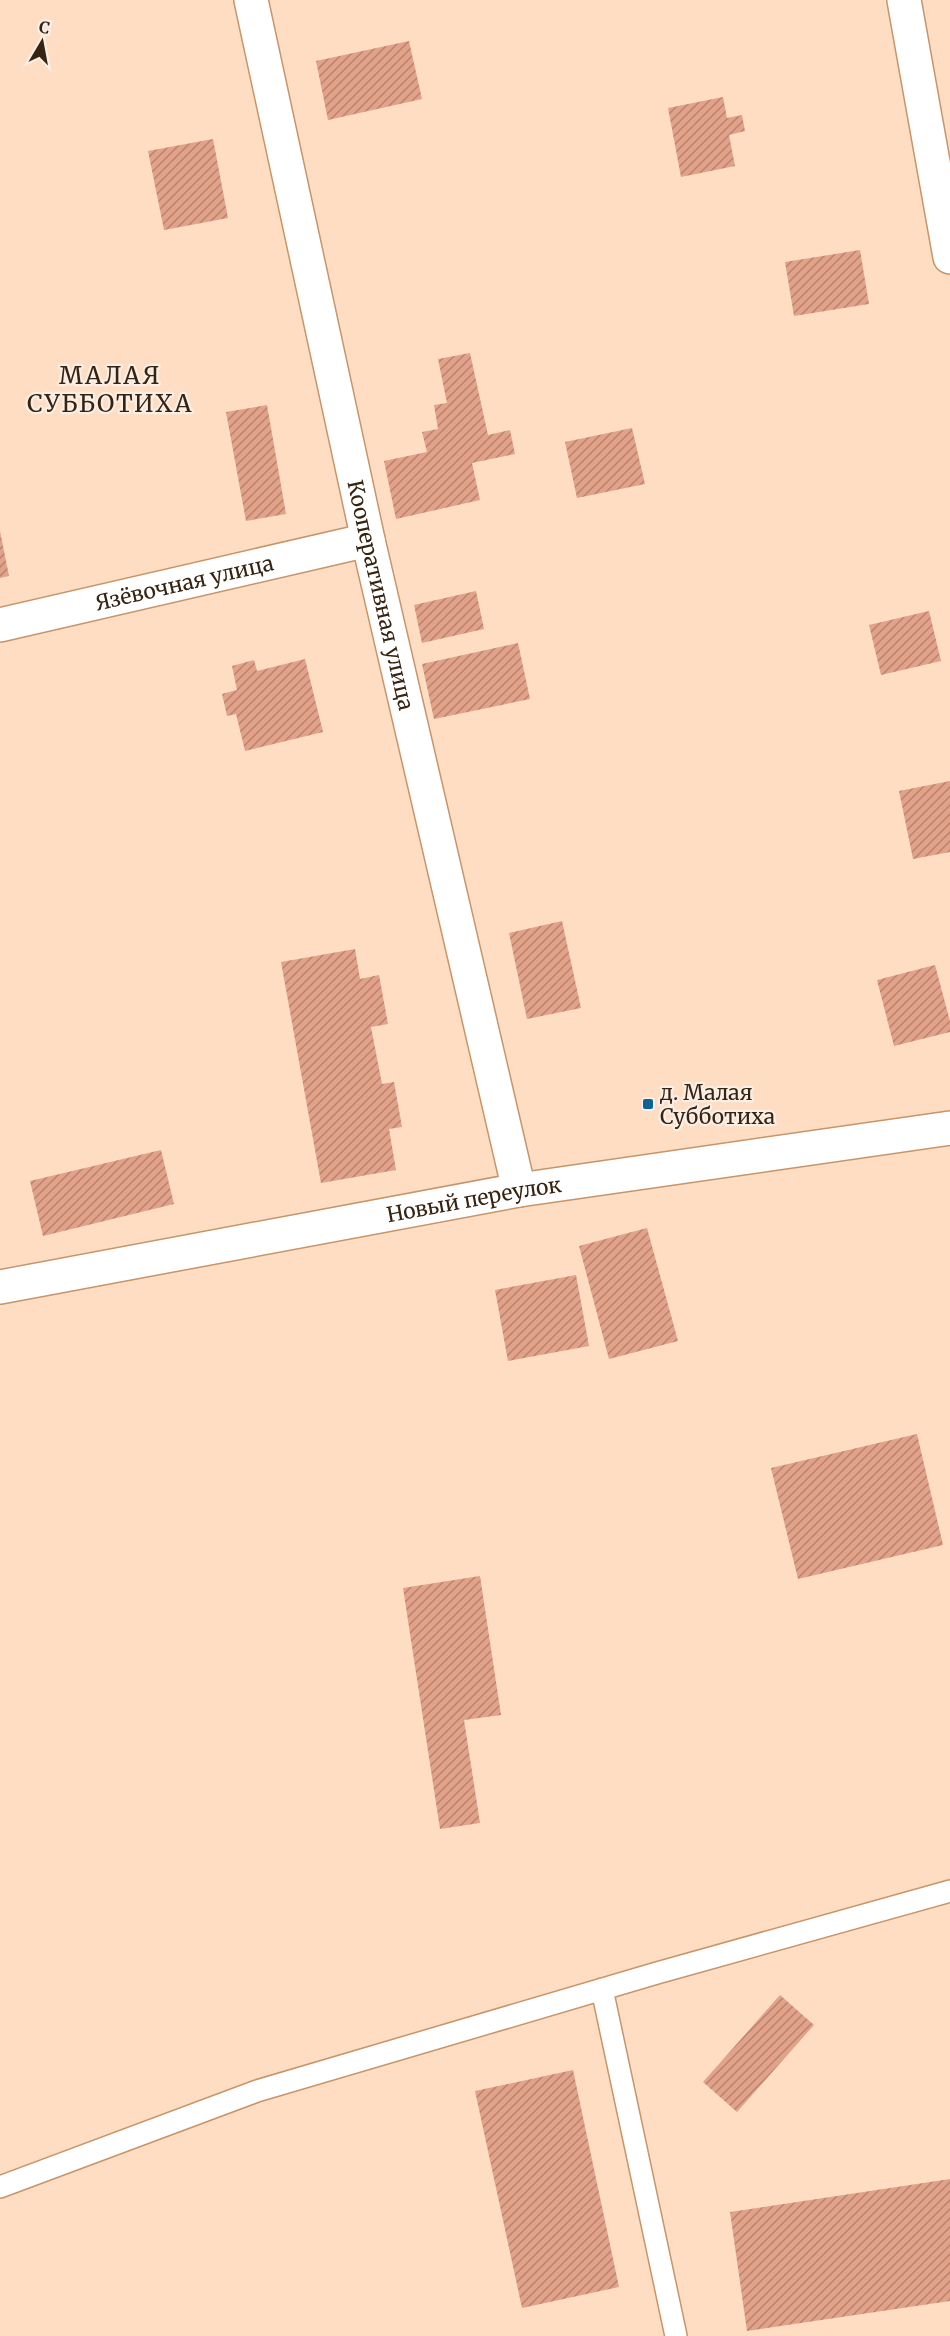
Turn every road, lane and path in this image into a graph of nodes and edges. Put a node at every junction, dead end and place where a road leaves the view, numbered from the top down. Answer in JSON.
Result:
{"nodes":[{"id":1,"x":251,"y":0,"type":"edge"},
{"id":2,"x":904,"y":0,"type":"edge"},
{"id":3,"x":950,"y":257,"type":"edge"},
{"id":4,"x":368,"y":540,"type":"junction"},
{"id":5,"x":0,"y":625,"type":"edge"},
{"id":6,"x":950,"y":1128,"type":"edge"},
{"id":7,"x":519,"y":1190,"type":"junction"},
{"id":8,"x":0,"y":1287,"type":"edge"},
{"id":9,"x":950,"y":1892,"type":"edge"},
{"id":10,"x":603,"y":1989,"type":"junction"},
{"id":11,"x":0,"y":2187,"type":"edge"},
{"id":12,"x":676,"y":2336,"type":"edge"}],
"edges":[{"from":1,"to":4,"type":"street","name":"Кооперативная улица"},
{"from":2,"to":3,"type":"street"},
{"from":4,"to":5,"type":"street","name":"Язёвочная улица"},
{"from":4,"to":7,"type":"street","name":"Кооперативная улица"},
{"from":6,"to":7,"type":"street","name":"Новый переулок"},
{"from":7,"to":8,"type":"street","name":"Новый переулок"},
{"from":9,"to":10,"type":"lane"},
{"from":10,"to":11,"type":"lane"},
{"from":10,"to":12,"type":"lane"}]}
